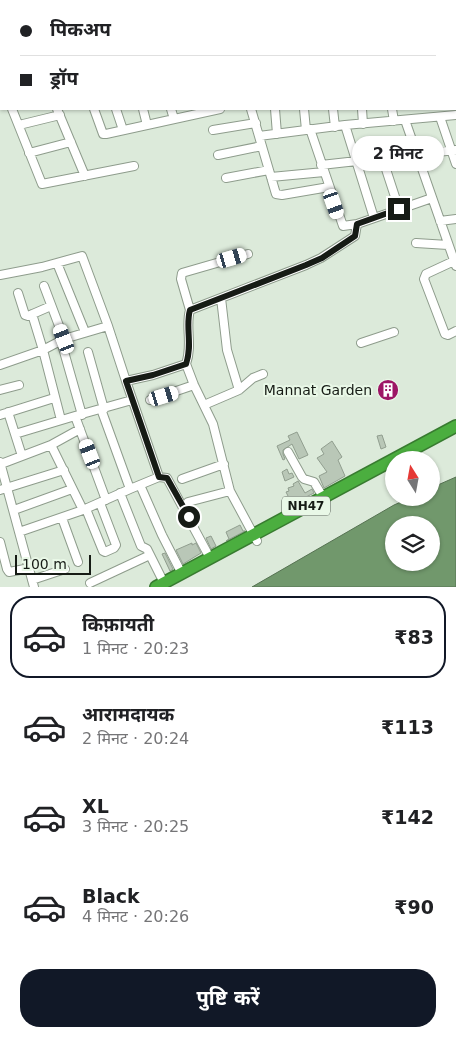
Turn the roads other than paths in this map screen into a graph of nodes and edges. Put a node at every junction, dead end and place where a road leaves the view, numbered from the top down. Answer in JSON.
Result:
{"nodes":[{"id":1,"x":12,"y":110,"type":"edge"},
{"id":2,"x":94,"y":110,"type":"edge"},
{"id":3,"x":116,"y":110,"type":"edge"},
{"id":4,"x":142,"y":110,"type":"edge"},
{"id":5,"x":171,"y":110,"type":"edge"},
{"id":6,"x":251,"y":110,"type":"edge"},
{"id":7,"x":275,"y":110,"type":"edge"},
{"id":8,"x":304,"y":110,"type":"edge"},
{"id":9,"x":333,"y":110,"type":"edge"},
{"id":10,"x":362,"y":110,"type":"edge"},
{"id":11,"x":392,"y":110,"type":"edge"},
{"id":12,"x":420,"y":110,"type":"edge"},
{"id":13,"x":197,"y":111,"type":"edge"},
{"id":14,"x":58,"y":112,"type":"edge"},
{"id":15,"x":452,"y":113,"type":"edge"},
{"id":16,"x":440,"y":117,"type":"junction"},
{"id":17,"x":421,"y":118,"type":"junction"},
{"id":18,"x":174,"y":119,"type":"junction"},
{"id":19,"x":405,"y":120,"type":"junction"},
{"id":20,"x":394,"y":121,"type":"junction"},
{"id":21,"x":256,"y":123,"type":"junction"},
{"id":22,"x":363,"y":124,"type":"junction"},
{"id":23,"x":147,"y":125,"type":"junction"},
{"id":24,"x":345,"y":125,"type":"junction"},
{"id":25,"x":19,"y":126,"type":"junction"},
{"id":26,"x":335,"y":127,"type":"junction"},
{"id":27,"x":123,"y":130,"type":"junction"},
{"id":28,"x":213,"y":130,"type":"dead end"},
{"id":29,"x":308,"y":130,"type":"junction"},
{"id":30,"x":277,"y":134,"type":"junction"},
{"id":31,"x":259,"y":136,"type":"junction"},
{"id":32,"x":71,"y":142,"type":"junction"},
{"id":33,"x":262,"y":146,"type":"junction"},
{"id":34,"x":454,"y":150,"type":"edge"},
{"id":35,"x":29,"y":153,"type":"junction"},
{"id":36,"x":417,"y":153,"type":"junction"},
{"id":37,"x":218,"y":155,"type":"dead end"},
{"id":38,"x":382,"y":157,"type":"junction"},
{"id":39,"x":356,"y":161,"type":"junction"},
{"id":40,"x":456,"y":164,"type":"edge"},
{"id":41,"x":134,"y":166,"type":"dead end"},
{"id":42,"x":322,"y":168,"type":"junction"},
{"id":43,"x":270,"y":174,"type":"junction"},
{"id":44,"x":85,"y":176,"type":"junction"},
{"id":45,"x":226,"y":178,"type":"dead end"},
{"id":46,"x":329,"y":187,"type":"junction"},
{"id":47,"x":432,"y":198,"type":"junction"},
{"id":48,"x":399,"y":209,"type":"junction"},
{"id":49,"x":374,"y":218,"type":"junction"},
{"id":50,"x":456,"y":219,"type":"edge"},
{"id":51,"x":440,"y":221,"type":"junction"},
{"id":52,"x":357,"y":224,"type":"junction"},
{"id":53,"x":416,"y":243,"type":"dead end"},
{"id":54,"x":448,"y":245,"type":"junction"},
{"id":55,"x":248,"y":254,"type":"dead end"},
{"id":56,"x":57,"y":264,"type":"junction"},
{"id":57,"x":455,"y":264,"type":"edge"},
{"id":58,"x":0,"y":275,"type":"edge"},
{"id":59,"x":44,"y":286,"type":"dead end"},
{"id":60,"x":18,"y":293,"type":"dead end"},
{"id":61,"x":221,"y":298,"type":"junction"},
{"id":62,"x":51,"y":306,"type":"junction"},
{"id":63,"x":190,"y":310,"type":"junction"},
{"id":64,"x":32,"y":314,"type":"junction"},
{"id":65,"x":108,"y":326,"type":"junction"},
{"id":66,"x":456,"y":331,"type":"edge"},
{"id":67,"x":85,"y":332,"type":"junction"},
{"id":68,"x":394,"y":332,"type":"dead end"},
{"id":69,"x":62,"y":340,"type":"junction"},
{"id":70,"x":361,"y":343,"type":"dead end"},
{"id":71,"x":43,"y":350,"type":"junction"},
{"id":72,"x":88,"y":352,"type":"dead end"},
{"id":73,"x":186,"y":364,"type":"junction"},
{"id":74,"x":0,"y":365,"type":"edge"},
{"id":75,"x":263,"y":374,"type":"dead end"},
{"id":76,"x":126,"y":381,"type":"junction"},
{"id":77,"x":19,"y":384,"type":"dead end"},
{"id":78,"x":194,"y":385,"type":"junction"},
{"id":79,"x":0,"y":390,"type":"edge"},
{"id":80,"x":239,"y":390,"type":"junction"},
{"id":81,"x":54,"y":398,"type":"junction"},
{"id":82,"x":132,"y":400,"type":"junction"},
{"id":83,"x":150,"y":400,"type":"dead end"},
{"id":84,"x":204,"y":405,"type":"junction"},
{"id":85,"x":102,"y":409,"type":"junction"},
{"id":86,"x":4,"y":414,"type":"edge"},
{"id":87,"x":79,"y":415,"type":"junction"},
{"id":88,"x":60,"y":420,"type":"junction"},
{"id":89,"x":456,"y":426,"type":"edge"},
{"id":90,"x":80,"y":429,"type":"junction"},
{"id":91,"x":15,"y":434,"type":"junction"},
{"id":92,"x":456,"y":434,"type":"edge"},
{"id":93,"x":51,"y":445,"type":"junction"},
{"id":94,"x":425,"y":451,"type":"edge"},
{"id":95,"x":288,"y":452,"type":"dead end"},
{"id":96,"x":22,"y":456,"type":"junction"},
{"id":97,"x":0,"y":463,"type":"edge"},
{"id":98,"x":224,"y":464,"type":"junction"},
{"id":99,"x":64,"y":470,"type":"junction"},
{"id":100,"x":385,"y":473,"type":"edge"},
{"id":101,"x":159,"y":477,"type":"junction"},
{"id":102,"x":182,"y":479,"type":"dead end"},
{"id":103,"x":140,"y":484,"type":"junction"},
{"id":104,"x":4,"y":489,"type":"edge"},
{"id":105,"x":72,"y":489,"type":"junction"},
{"id":106,"x":130,"y":489,"type":"junction"},
{"id":107,"x":230,"y":491,"type":"junction"},
{"id":108,"x":120,"y":493,"type":"junction"},
{"id":109,"x":323,"y":497,"type":"junction"},
{"id":110,"x":103,"y":501,"type":"junction"},
{"id":111,"x":188,"y":502,"type":"dead end"},
{"id":112,"x":14,"y":510,"type":"junction"},
{"id":113,"x":84,"y":510,"type":"junction"},
{"id":114,"x":62,"y":518,"type":"junction"},
{"id":115,"x":19,"y":532,"type":"junction"},
{"id":116,"x":255,"y":538,"type":"junction"},
{"id":117,"x":0,"y":542,"type":"edge"},
{"id":118,"x":150,"y":555,"type":"junction"},
{"id":119,"x":210,"y":558,"type":"junction"},
{"id":120,"x":78,"y":562,"type":"dead end"},
{"id":121,"x":30,"y":568,"type":"junction"},
{"id":122,"x":65,"y":569,"type":"dead end"},
{"id":123,"x":182,"y":574,"type":"junction"},
{"id":124,"x":33,"y":583,"type":"edge"},
{"id":125,"x":90,"y":583,"type":"dead end"},
{"id":126,"x":164,"y":586,"type":"edge"}],
"edges":[{"from":1,"to":25,"type":"street"},
{"from":2,"to":27,"type":"street"},
{"from":3,"to":27,"type":"street"},
{"from":4,"to":23,"type":"street"},
{"from":5,"to":18,"type":"street"},
{"from":6,"to":21,"type":"street"},
{"from":7,"to":30,"type":"street"},
{"from":8,"to":29,"type":"street"},
{"from":9,"to":26,"type":"street"},
{"from":10,"to":22,"type":"street"},
{"from":11,"to":20,"type":"street"},
{"from":12,"to":17,"type":"street"},
{"from":13,"to":18,"type":"street"},
{"from":14,"to":25,"type":"street"},
{"from":14,"to":32,"type":"street"},
{"from":15,"to":16,"type":"street"},
{"from":16,"to":17,"type":"street"},
{"from":16,"to":34,"type":"street"},
{"from":17,"to":19,"type":"street"},
{"from":18,"to":23,"type":"street"},
{"from":19,"to":20,"type":"street"},
{"from":19,"to":36,"type":"street"},
{"from":20,"to":22,"type":"street"},
{"from":21,"to":28,"type":"street"},
{"from":21,"to":31,"type":"street"},
{"from":22,"to":24,"type":"street"},
{"from":23,"to":27,"type":"street"},
{"from":24,"to":26,"type":"street"},
{"from":24,"to":39,"type":"street"},
{"from":25,"to":35,"type":"street"},
{"from":26,"to":29,"type":"street"},
{"from":29,"to":30,"type":"street"},
{"from":29,"to":42,"type":"street"},
{"from":30,"to":31,"type":"street"},
{"from":31,"to":33,"type":"street"},
{"from":32,"to":35,"type":"street"},
{"from":32,"to":44,"type":"street"},
{"from":33,"to":37,"type":"street"},
{"from":33,"to":43,"type":"street"},
{"from":34,"to":36,"type":"street"},
{"from":34,"to":40,"type":"street"},
{"from":35,"to":44,"type":"street"},
{"from":36,"to":38,"type":"street"},
{"from":36,"to":47,"type":"street"},
{"from":38,"to":39,"type":"street"},
{"from":38,"to":48,"type":"street"},
{"from":39,"to":42,"type":"street"},
{"from":39,"to":49,"type":"street"},
{"from":41,"to":44,"type":"street"},
{"from":42,"to":43,"type":"street"},
{"from":42,"to":46,"type":"street"},
{"from":43,"to":45,"type":"street"},
{"from":43,"to":46,"type":"street"},
{"from":46,"to":52,"type":"street"},
{"from":47,"to":48,"type":"street"},
{"from":47,"to":51,"type":"street"},
{"from":48,"to":49,"type":"street"},
{"from":49,"to":52,"type":"street"},
{"from":50,"to":51,"type":"street"},
{"from":51,"to":54,"type":"street"},
{"from":52,"to":61,"type":"street"},
{"from":53,"to":54,"type":"street"},
{"from":54,"to":57,"type":"street"},
{"from":55,"to":63,"type":"street"},
{"from":56,"to":58,"type":"street"},
{"from":56,"to":65,"type":"street"},
{"from":56,"to":67,"type":"street"},
{"from":57,"to":66,"type":"street"},
{"from":59,"to":62,"type":"street"},
{"from":60,"to":64,"type":"street"},
{"from":61,"to":63,"type":"street"},
{"from":61,"to":80,"type":"street"},
{"from":62,"to":64,"type":"street"},
{"from":62,"to":69,"type":"street"},
{"from":63,"to":73,"type":"street"},
{"from":64,"to":71,"type":"street"},
{"from":65,"to":67,"type":"street"},
{"from":65,"to":76,"type":"street"},
{"from":67,"to":69,"type":"street"},
{"from":68,"to":70,"type":"street"},
{"from":69,"to":71,"type":"street"},
{"from":69,"to":87,"type":"street"},
{"from":71,"to":74,"type":"street"},
{"from":71,"to":81,"type":"street"},
{"from":72,"to":85,"type":"street"},
{"from":73,"to":76,"type":"street"},
{"from":73,"to":78,"type":"street"},
{"from":75,"to":80,"type":"street"},
{"from":76,"to":82,"type":"street"},
{"from":77,"to":79,"type":"street"},
{"from":78,"to":83,"type":"street"},
{"from":78,"to":84,"type":"street"},
{"from":80,"to":84,"type":"street"},
{"from":81,"to":86,"type":"street"},
{"from":81,"to":88,"type":"street"},
{"from":82,"to":85,"type":"street"},
{"from":82,"to":101,"type":"street"},
{"from":84,"to":98,"type":"street"},
{"from":85,"to":87,"type":"street"},
{"from":85,"to":106,"type":"street"},
{"from":86,"to":91,"type":"street"},
{"from":87,"to":88,"type":"street"},
{"from":87,"to":90,"type":"street"},
{"from":88,"to":91,"type":"street"},
{"from":89,"to":109,"type":"highway","number":"NH47"},
{"from":90,"to":93,"type":"street"},
{"from":90,"to":110,"type":"street"},
{"from":91,"to":96,"type":"street"},
{"from":92,"to":94,"type":"highway"},
{"from":93,"to":96,"type":"street"},
{"from":93,"to":99,"type":"street"},
{"from":95,"to":109,"type":"street"},
{"from":96,"to":97,"type":"street"},
{"from":97,"to":104,"type":"street"},
{"from":98,"to":102,"type":"street"},
{"from":98,"to":107,"type":"street"},
{"from":99,"to":104,"type":"street"},
{"from":99,"to":105,"type":"street"},
{"from":100,"to":116,"type":"highway","number":"NH47"},
{"from":101,"to":103,"type":"street"},
{"from":101,"to":119,"type":"street"},
{"from":103,"to":106,"type":"street"},
{"from":103,"to":123,"type":"street"},
{"from":104,"to":112,"type":"street"},
{"from":105,"to":112,"type":"street"},
{"from":105,"to":113,"type":"street"},
{"from":106,"to":108,"type":"street"},
{"from":107,"to":111,"type":"street"},
{"from":107,"to":116,"type":"street"},
{"from":108,"to":110,"type":"street"},
{"from":108,"to":118,"type":"street"},
{"from":109,"to":116,"type":"highway","number":"NH47"},
{"from":110,"to":113,"type":"street"},
{"from":110,"to":113,"type":"street"},
{"from":112,"to":115,"type":"street"},
{"from":113,"to":114,"type":"street"},
{"from":114,"to":115,"type":"street"},
{"from":114,"to":120,"type":"street"},
{"from":115,"to":121,"type":"street"},
{"from":116,"to":119,"type":"highway","number":"NH47"},
{"from":116,"to":126,"type":"highway","number":"NH47"},
{"from":117,"to":121,"type":"street"},
{"from":118,"to":125,"type":"street"},
{"from":118,"to":126,"type":"street"},
{"from":119,"to":123,"type":"highway","number":"NH47"},
{"from":121,"to":124,"type":"street"},
{"from":122,"to":124,"type":"street"},
{"from":123,"to":126,"type":"highway","number":"NH47"}]}
